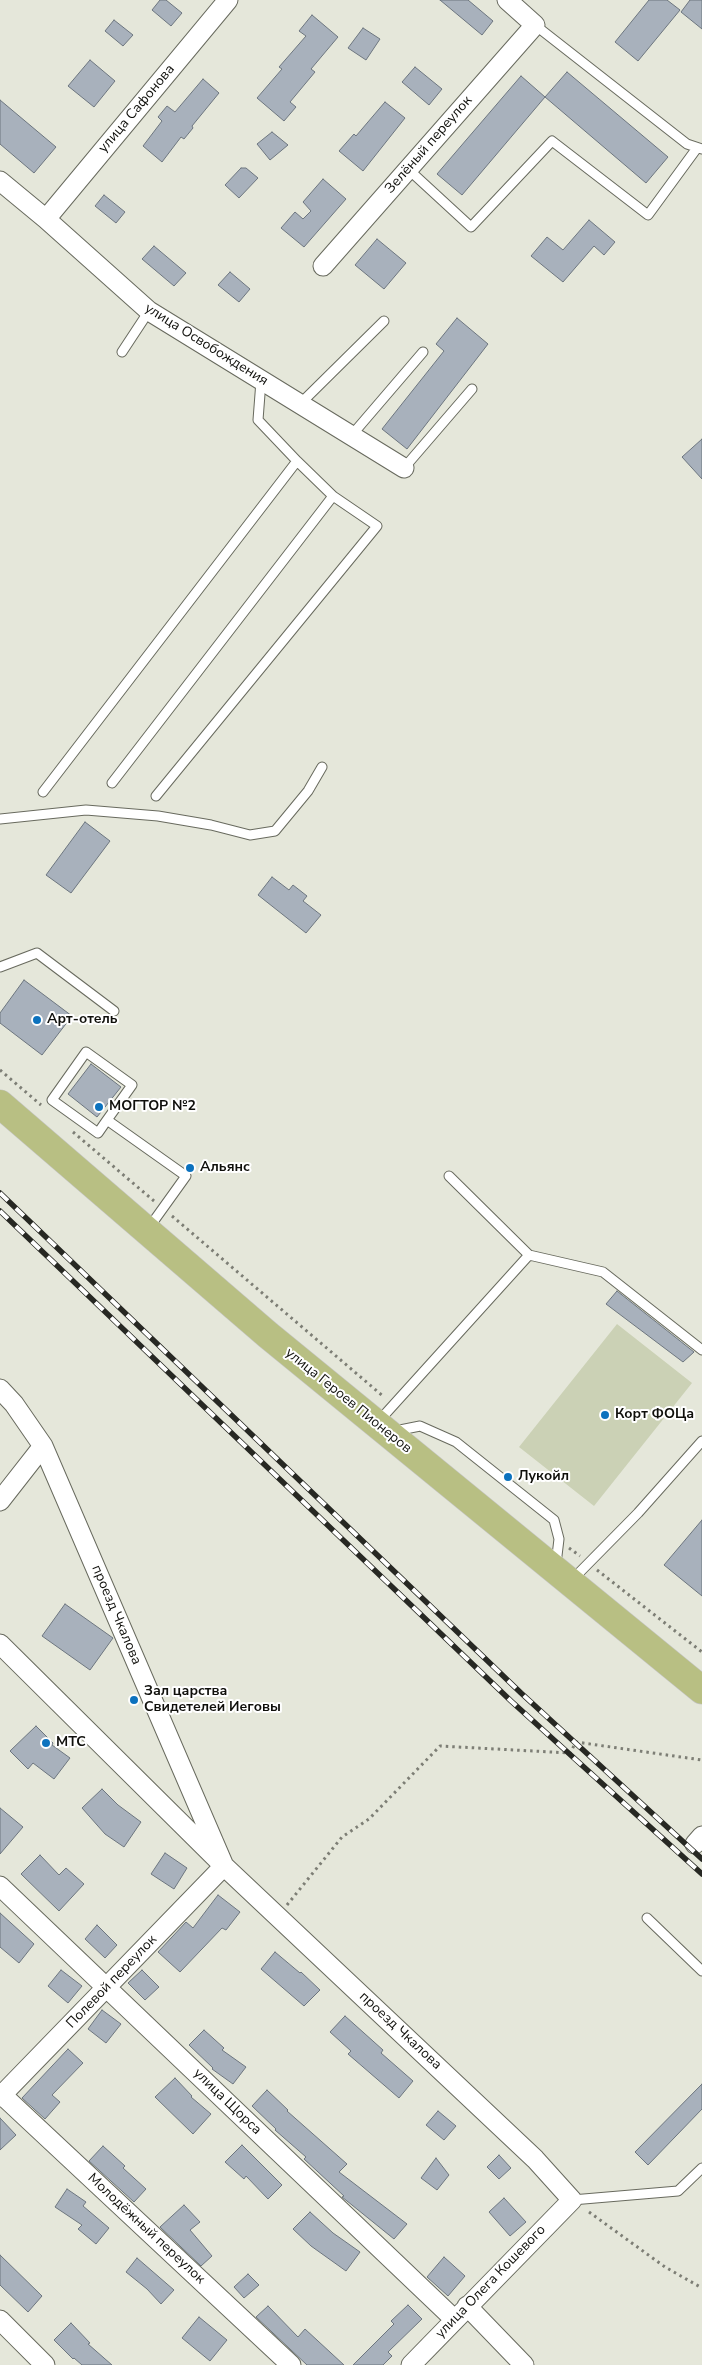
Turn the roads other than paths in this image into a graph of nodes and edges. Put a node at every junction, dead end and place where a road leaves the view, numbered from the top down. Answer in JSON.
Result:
{"nodes":[{"id":1,"x":228,"y":0,"type":"edge"},
{"id":2,"x":507,"y":0,"type":"edge"},
{"id":3,"x":535,"y":24,"type":"junction"},
{"id":4,"x":700,"y":148,"type":"edge"},
{"id":5,"x":408,"y":170,"type":"junction"},
{"id":6,"x":0,"y":181,"type":"edge"},
{"id":7,"x":46,"y":219,"type":"junction"},
{"id":8,"x":323,"y":266,"type":"dead end"},
{"id":9,"x":149,"y":311,"type":"junction"},
{"id":10,"x":384,"y":321,"type":"dead end"},
{"id":11,"x":122,"y":352,"type":"dead end"},
{"id":12,"x":424,"y":352,"type":"dead end"},
{"id":13,"x":261,"y":380,"type":"junction"},
{"id":14,"x":472,"y":389,"type":"dead end"},
{"id":15,"x":300,"y":404,"type":"junction"},
{"id":16,"x":351,"y":436,"type":"junction"},
{"id":17,"x":297,"y":461,"type":"junction"},
{"id":18,"x":404,"y":468,"type":"joint"},
{"id":19,"x":333,"y":496,"type":"junction"},
{"id":20,"x":322,"y":766,"type":"dead end"},
{"id":21,"x":112,"y":783,"type":"dead end"},
{"id":22,"x":43,"y":792,"type":"dead end"},
{"id":23,"x":156,"y":796,"type":"dead end"},
{"id":24,"x":0,"y":819,"type":"edge"},
{"id":25,"x":0,"y":967,"type":"edge"},
{"id":26,"x":114,"y":1011,"type":"dead end"},
{"id":27,"x":0,"y":1104,"type":"edge"},
{"id":28,"x":107,"y":1120,"type":"junction"},
{"id":29,"x":449,"y":1176,"type":"dead end"},
{"id":30,"x":146,"y":1231,"type":"junction"},
{"id":31,"x":529,"y":1255,"type":"junction"},
{"id":32,"x":702,"y":1350,"type":"edge"},
{"id":33,"x":0,"y":1389,"type":"edge"},
{"id":34,"x":385,"y":1420,"type":"junction"},
{"id":35,"x":702,"y":1441,"type":"edge"},
{"id":36,"x":43,"y":1446,"type":"junction"},
{"id":37,"x":0,"y":1501,"type":"edge"},
{"id":38,"x":571,"y":1571,"type":"junction"},
{"id":39,"x":0,"y":1644,"type":"edge"},
{"id":40,"x":702,"y":1690,"type":"edge"},
{"id":41,"x":224,"y":1866,"type":"junction"},
{"id":42,"x":0,"y":1886,"type":"edge"},
{"id":43,"x":647,"y":1918,"type":"dead end"},
{"id":44,"x":702,"y":1971,"type":"edge"},
{"id":45,"x":107,"y":1988,"type":"junction"},
{"id":46,"x":1,"y":2095,"type":"edge"},
{"id":47,"x":702,"y":2168,"type":"edge"},
{"id":48,"x":572,"y":2200,"type":"junction"},
{"id":49,"x":460,"y":2312,"type":"junction"},
{"id":50,"x":0,"y":2320,"type":"edge"},
{"id":51,"x":45,"y":2365,"type":"edge"},
{"id":52,"x":291,"y":2365,"type":"edge"},
{"id":53,"x":411,"y":2365,"type":"edge"},
{"id":54,"x":524,"y":2365,"type":"edge"}],
"edges":[{"from":1,"to":7,"type":"street","name":"улица Сафонова"},
{"from":2,"to":3,"type":"street"},
{"from":3,"to":4,"type":"lane"},
{"from":3,"to":5,"type":"street","name":"Зелёный переулок"},
{"from":4,"to":5,"type":"lane"},
{"from":5,"to":8,"type":"street","name":"Зелёный переулок"},
{"from":6,"to":7,"type":"street","name":"улица Освобождения"},
{"from":7,"to":9,"type":"street","name":"улица Освобождения"},
{"from":9,"to":11,"type":"lane"},
{"from":9,"to":13,"type":"street","name":"улица Освобождения"},
{"from":10,"to":15,"type":"lane"},
{"from":12,"to":16,"type":"lane"},
{"from":13,"to":15,"type":"street","name":"улица Освобождения"},
{"from":13,"to":17,"type":"lane"},
{"from":14,"to":18,"type":"lane"},
{"from":15,"to":16,"type":"street","name":"улица Освобождения"},
{"from":16,"to":18,"type":"street","name":"улица Освобождения"},
{"from":17,"to":19,"type":"lane"},
{"from":17,"to":22,"type":"lane"},
{"from":19,"to":21,"type":"lane"},
{"from":19,"to":23,"type":"lane"},
{"from":20,"to":24,"type":"lane"},
{"from":25,"to":26,"type":"lane"},
{"from":27,"to":30,"type":"main road","name":"улица Героев Пионеров"},
{"from":28,"to":28,"type":"lane"},
{"from":28,"to":30,"type":"lane"},
{"from":29,"to":31,"type":"lane"},
{"from":30,"to":34,"type":"main road","name":"улица Героев Пионеров"},
{"from":31,"to":32,"type":"lane"},
{"from":31,"to":34,"type":"lane"},
{"from":33,"to":36,"type":"street"},
{"from":34,"to":38,"type":"main road","name":"улица Героев Пионеров"},
{"from":34,"to":38,"type":"lane"},
{"from":35,"to":38,"type":"lane"},
{"from":36,"to":37,"type":"street"},
{"from":36,"to":41,"type":"street","name":"проезд Чкалова"},
{"from":38,"to":40,"type":"main road","name":"улица Героев Пионеров"},
{"from":39,"to":41,"type":"street","name":"проезд Чкалова"},
{"from":41,"to":45,"type":"street","name":"Полевой переулок"},
{"from":41,"to":48,"type":"street","name":"проезд Чкалова"},
{"from":42,"to":45,"type":"street","name":"улица Щорса"},
{"from":43,"to":44,"type":"lane"},
{"from":45,"to":46,"type":"street","name":"Полевой переулок"},
{"from":45,"to":49,"type":"street","name":"улица Щорса"},
{"from":46,"to":52,"type":"street","name":"Молодёжный переулок"},
{"from":47,"to":48,"type":"lane"},
{"from":48,"to":49,"type":"street","name":"улица Олега Кошевого"},
{"from":49,"to":53,"type":"street","name":"улица Олега Кошевого"},
{"from":49,"to":54,"type":"street","name":"улица Щорса"},
{"from":50,"to":51,"type":"street"}]}
